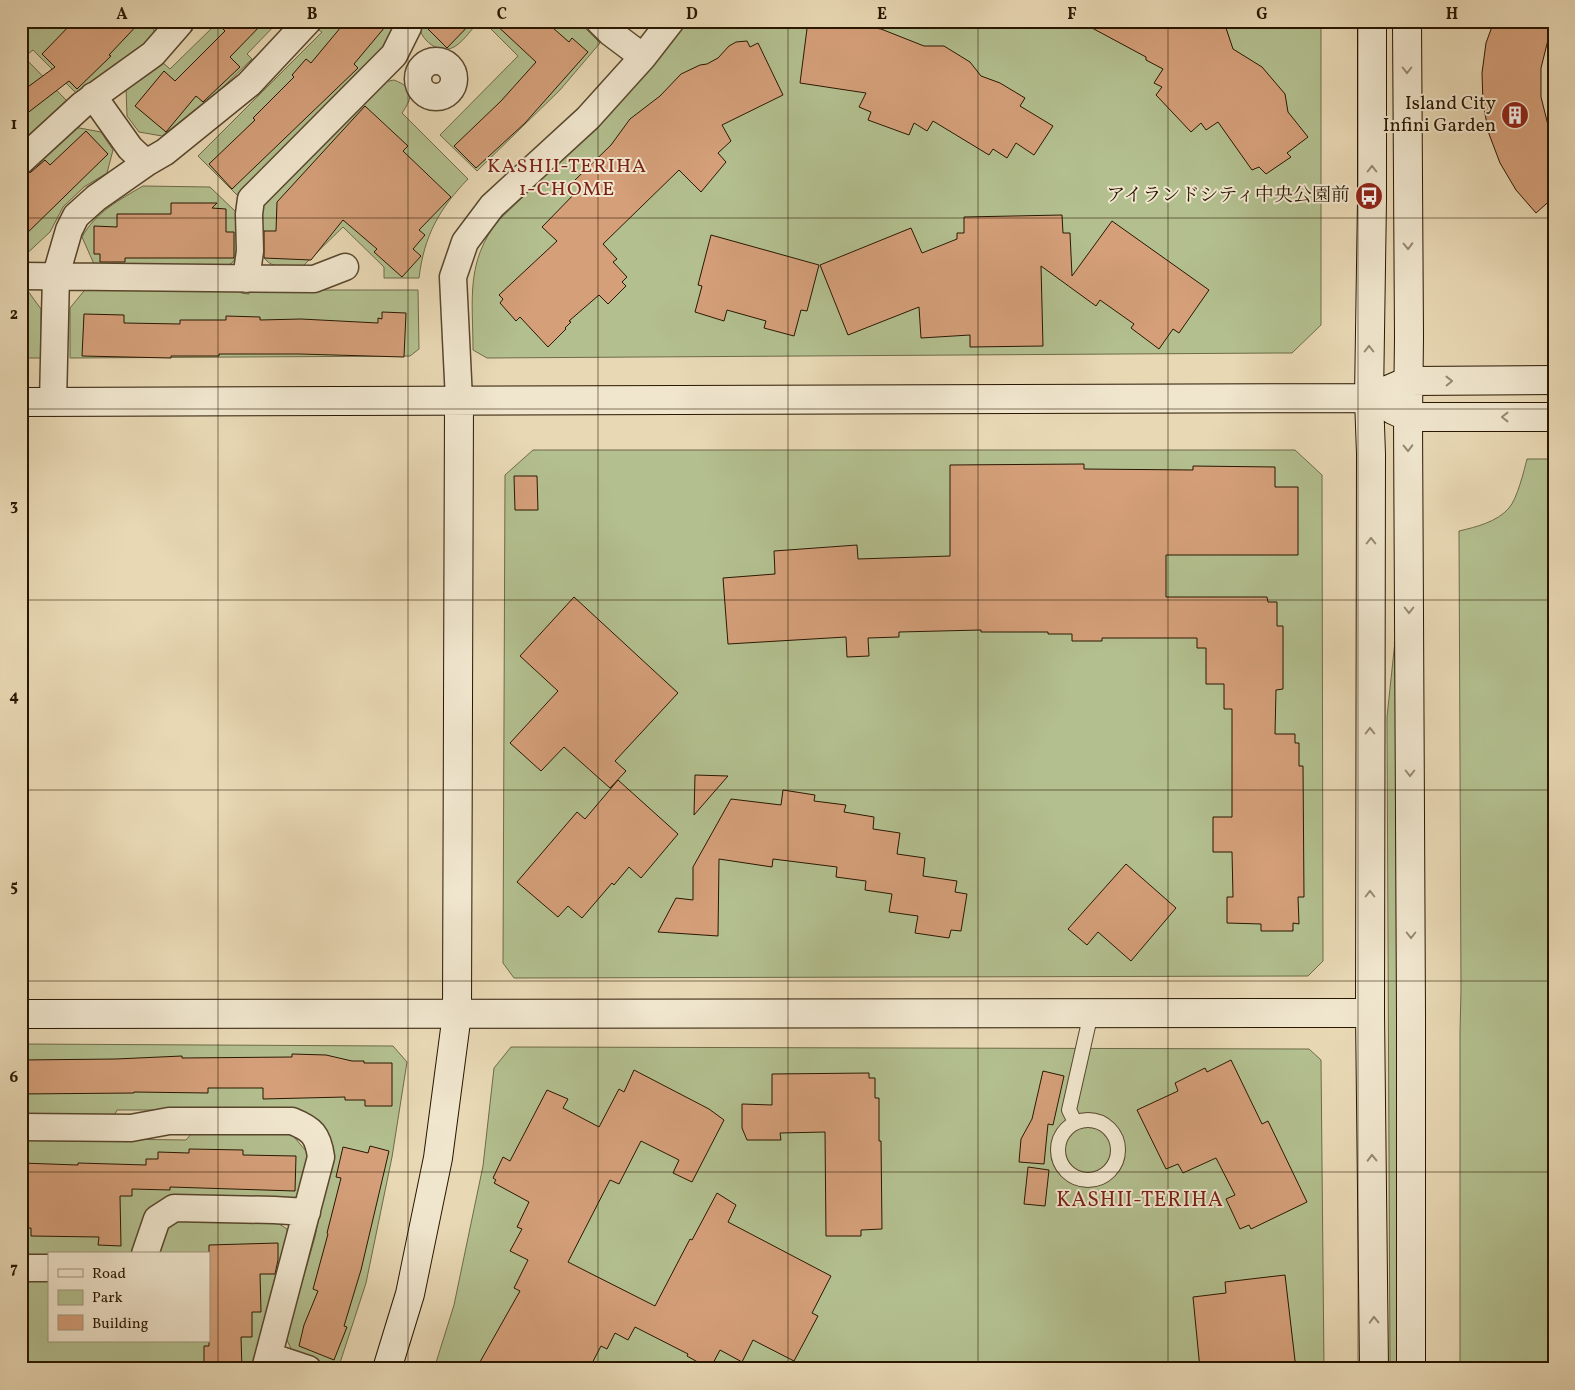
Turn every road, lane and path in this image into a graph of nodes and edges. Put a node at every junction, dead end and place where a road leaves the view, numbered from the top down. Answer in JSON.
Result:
{"nodes":[{"id":1,"x":308,"y":21,"type":"edge"},
{"id":2,"x":408,"y":21,"type":"edge"},
{"id":3,"x":599,"y":21,"type":"edge"},
{"id":4,"x":671,"y":21,"type":"edge"},
{"id":5,"x":1372,"y":21,"type":"edge"},
{"id":6,"x":1407,"y":21,"type":"edge"},
{"id":7,"x":180,"y":23,"type":"dead end"},
{"id":8,"x":394,"y":55,"type":"junction"},
{"id":9,"x":643,"y":57,"type":"junction"},
{"id":10,"x":420,"y":69,"type":"dead end"},
{"id":11,"x":93,"y":96,"type":"junction"},
{"id":12,"x":21,"y":161,"type":"edge"},
{"id":13,"x":146,"y":163,"type":"junction"},
{"id":14,"x":345,"y":267,"type":"dead end"},
{"id":15,"x":56,"y":275,"type":"junction"},
{"id":16,"x":21,"y":276,"type":"edge"},
{"id":17,"x":246,"y":279,"type":"junction"},
{"id":18,"x":1554,"y":380,"type":"edge"},
{"id":19,"x":1408,"y":382,"type":"junction"},
{"id":20,"x":1369,"y":398,"type":"junction"},
{"id":21,"x":459,"y":400,"type":"junction"},
{"id":22,"x":21,"y":402,"type":"edge"},
{"id":23,"x":53,"y":402,"type":"junction"},
{"id":24,"x":1408,"y":417,"type":"junction"},
{"id":25,"x":1554,"y":417,"type":"edge"},
{"id":26,"x":1091,"y":1013,"type":"junction"},
{"id":27,"x":1370,"y":1013,"type":"junction"},
{"id":28,"x":21,"y":1014,"type":"edge"},
{"id":29,"x":457,"y":1014,"type":"junction"},
{"id":30,"x":1075,"y":1122,"type":"junction"},
{"id":31,"x":21,"y":1127,"type":"edge"},
{"id":32,"x":307,"y":1212,"type":"junction"},
{"id":33,"x":146,"y":1252,"type":"edge"},
{"id":34,"x":21,"y":1268,"type":"edge"},
{"id":35,"x":48,"y":1268,"type":"edge"},
{"id":36,"x":267,"y":1362,"type":"edge"},
{"id":37,"x":308,"y":1369,"type":"edge"},
{"id":38,"x":387,"y":1369,"type":"edge"},
{"id":39,"x":1374,"y":1369,"type":"edge"},
{"id":40,"x":1411,"y":1369,"type":"edge"}],
"edges":[{"from":1,"to":13,"type":"street"},
{"from":2,"to":8,"type":"street"},
{"from":3,"to":9,"type":"street"},
{"from":4,"to":9,"type":"street"},
{"from":20,"to":5,"type":"street","one_way":true},
{"from":6,"to":19,"type":"street","one_way":true},
{"from":7,"to":11,"type":"street"},
{"from":8,"to":10,"type":"street"},
{"from":8,"to":17,"type":"street"},
{"from":9,"to":21,"type":"street"},
{"from":11,"to":12,"type":"street"},
{"from":11,"to":13,"type":"street"},
{"from":13,"to":15,"type":"street"},
{"from":14,"to":17,"type":"street"},
{"from":15,"to":16,"type":"street"},
{"from":15,"to":17,"type":"street"},
{"from":15,"to":23,"type":"street"},
{"from":19,"to":18,"type":"street","one_way":true},
{"from":19,"to":20,"type":"street"},
{"from":19,"to":24,"type":"street"},
{"from":20,"to":21,"type":"street"},
{"from":20,"to":24,"type":"street"},
{"from":27,"to":20,"type":"street","one_way":true},
{"from":21,"to":23,"type":"street"},
{"from":21,"to":29,"type":"street"},
{"from":22,"to":23,"type":"street"},
{"from":25,"to":24,"type":"street","one_way":true},
{"from":24,"to":40,"type":"street","one_way":true},
{"from":26,"to":27,"type":"street"},
{"from":26,"to":29,"type":"street"},
{"from":26,"to":30,"type":"lane"},
{"from":39,"to":27,"type":"street","one_way":true},
{"from":28,"to":29,"type":"street"},
{"from":29,"to":38,"type":"street"},
{"from":30,"to":30,"type":"lane"},
{"from":31,"to":32,"type":"street"},
{"from":32,"to":33,"type":"street"},
{"from":32,"to":36,"type":"street"},
{"from":34,"to":35,"type":"street"},
{"from":36,"to":37,"type":"street"}]}
